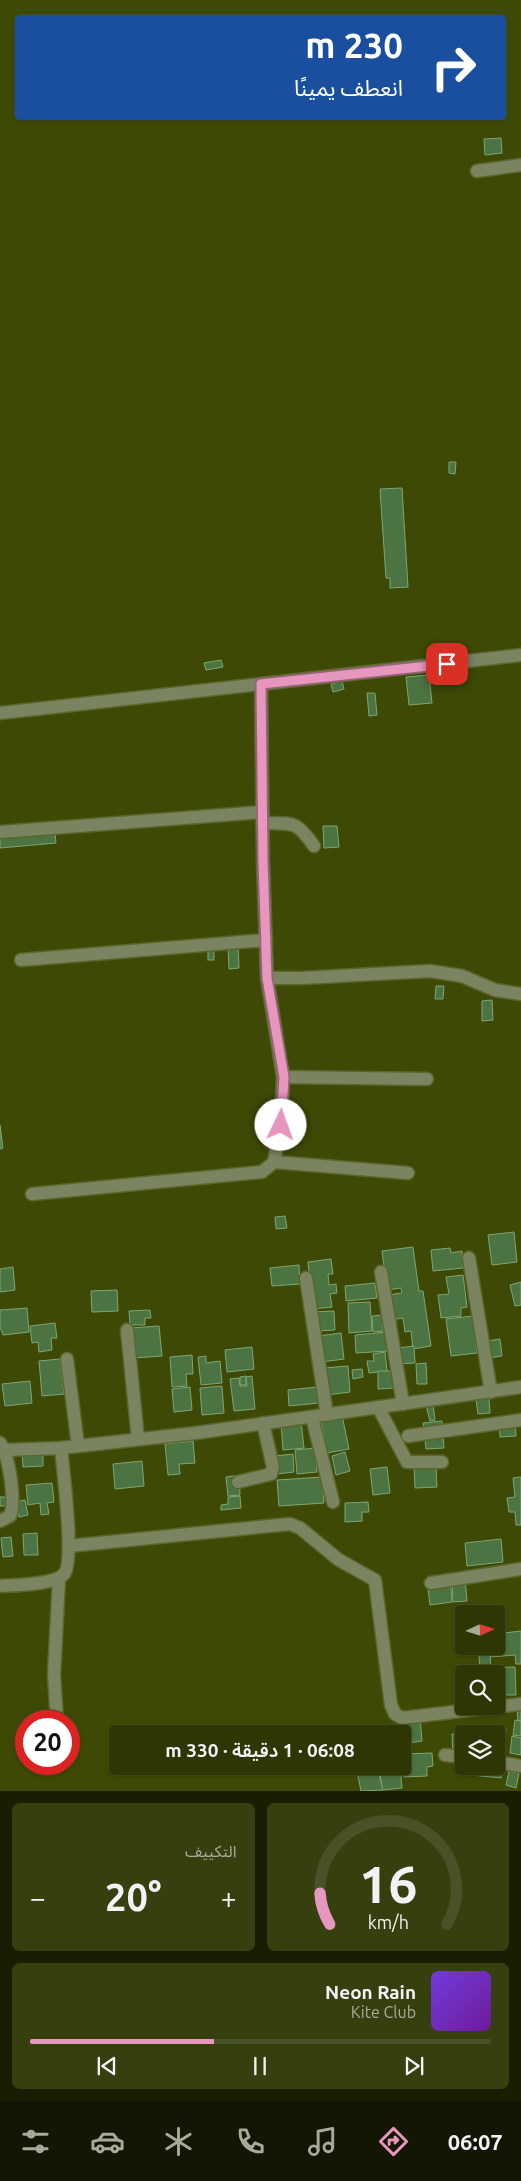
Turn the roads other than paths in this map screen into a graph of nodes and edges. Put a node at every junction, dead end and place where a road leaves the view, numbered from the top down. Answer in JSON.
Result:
{"nodes":[{"id":1,"x":521,"y":165,"type":"edge"},
{"id":2,"x":477,"y":171,"type":"dead end"},
{"id":3,"x":521,"y":655,"type":"edge"},
{"id":4,"x":261,"y":684,"type":"junction"},
{"id":5,"x":0,"y":713,"type":"edge"},
{"id":6,"x":262,"y":817,"type":"junction"},
{"id":7,"x":0,"y":832,"type":"edge"},
{"id":8,"x":314,"y":846,"type":"dead end"},
{"id":9,"x":266,"y":940,"type":"junction"},
{"id":10,"x":21,"y":960,"type":"dead end"},
{"id":11,"x":267,"y":978,"type":"junction"},
{"id":12,"x":521,"y":994,"type":"edge"},
{"id":13,"x":284,"y":1077,"type":"junction"},
{"id":14,"x":427,"y":1079,"type":"dead end"},
{"id":15,"x":274,"y":1162,"type":"junction"},
{"id":16,"x":408,"y":1173,"type":"dead end"},
{"id":17,"x":32,"y":1194,"type":"dead end"},
{"id":18,"x":469,"y":1258,"type":"dead end"},
{"id":19,"x":381,"y":1272,"type":"dead end"},
{"id":20,"x":306,"y":1278,"type":"dead end"},
{"id":21,"x":127,"y":1330,"type":"dead end"},
{"id":22,"x":67,"y":1359,"type":"dead end"},
{"id":23,"x":521,"y":1388,"type":"edge"},
{"id":24,"x":491,"y":1392,"type":"junction"},
{"id":25,"x":403,"y":1404,"type":"junction"},
{"id":26,"x":378,"y":1407,"type":"junction"},
{"id":27,"x":327,"y":1415,"type":"junction"},
{"id":28,"x":312,"y":1417,"type":"junction"},
{"id":29,"x":521,"y":1420,"type":"edge"},
{"id":30,"x":264,"y":1423,"type":"junction"},
{"id":31,"x":408,"y":1436,"type":"dead end"},
{"id":32,"x":138,"y":1440,"type":"junction"},
{"id":33,"x":3,"y":1446,"type":"edge"},
{"id":34,"x":78,"y":1446,"type":"junction"},
{"id":35,"x":61,"y":1448,"type":"junction"},
{"id":36,"x":442,"y":1462,"type":"dead end"},
{"id":37,"x":238,"y":1482,"type":"dead end"},
{"id":38,"x":333,"y":1502,"type":"dead end"},
{"id":39,"x":0,"y":1520,"type":"edge"},
{"id":40,"x":69,"y":1546,"type":"junction"},
{"id":41,"x":521,"y":1569,"type":"edge"},
{"id":42,"x":58,"y":1578,"type":"junction"},
{"id":43,"x":430,"y":1583,"type":"dead end"},
{"id":44,"x":0,"y":1586,"type":"edge"},
{"id":45,"x":521,"y":1704,"type":"edge"},
{"id":46,"x":56,"y":1710,"type":"edge"},
{"id":47,"x":445,"y":1755,"type":"dead end"},
{"id":48,"x":455,"y":1757,"type":"edge"},
{"id":49,"x":505,"y":1763,"type":"edge"},
{"id":50,"x":521,"y":1766,"type":"edge"}],
"edges":[{"from":1,"to":2,"type":"street"},
{"from":3,"to":4,"type":"street"},
{"from":4,"to":5,"type":"street"},
{"from":4,"to":6,"type":"street"},
{"from":6,"to":7,"type":"street"},
{"from":6,"to":8,"type":"street"},
{"from":6,"to":9,"type":"street"},
{"from":9,"to":10,"type":"street"},
{"from":9,"to":11,"type":"street"},
{"from":11,"to":12,"type":"street"},
{"from":11,"to":13,"type":"street"},
{"from":13,"to":14,"type":"street"},
{"from":13,"to":15,"type":"street"},
{"from":15,"to":16,"type":"street"},
{"from":15,"to":17,"type":"street"},
{"from":18,"to":24,"type":"street"},
{"from":19,"to":25,"type":"street"},
{"from":20,"to":27,"type":"street"},
{"from":21,"to":32,"type":"street"},
{"from":22,"to":34,"type":"street"},
{"from":23,"to":24,"type":"street"},
{"from":24,"to":25,"type":"street"},
{"from":25,"to":26,"type":"street"},
{"from":26,"to":27,"type":"street"},
{"from":26,"to":36,"type":"street"},
{"from":27,"to":28,"type":"street"},
{"from":28,"to":30,"type":"street"},
{"from":28,"to":38,"type":"street"},
{"from":29,"to":31,"type":"street"},
{"from":30,"to":32,"type":"street"},
{"from":30,"to":37,"type":"street"},
{"from":32,"to":34,"type":"street"},
{"from":33,"to":35,"type":"street"},
{"from":33,"to":39,"type":"street"},
{"from":34,"to":35,"type":"street"},
{"from":35,"to":40,"type":"street"},
{"from":40,"to":42,"type":"street"},
{"from":40,"to":45,"type":"street"},
{"from":41,"to":43,"type":"street"},
{"from":42,"to":44,"type":"street"},
{"from":42,"to":46,"type":"street"},
{"from":47,"to":48,"type":"street"},
{"from":49,"to":50,"type":"street"}]}
